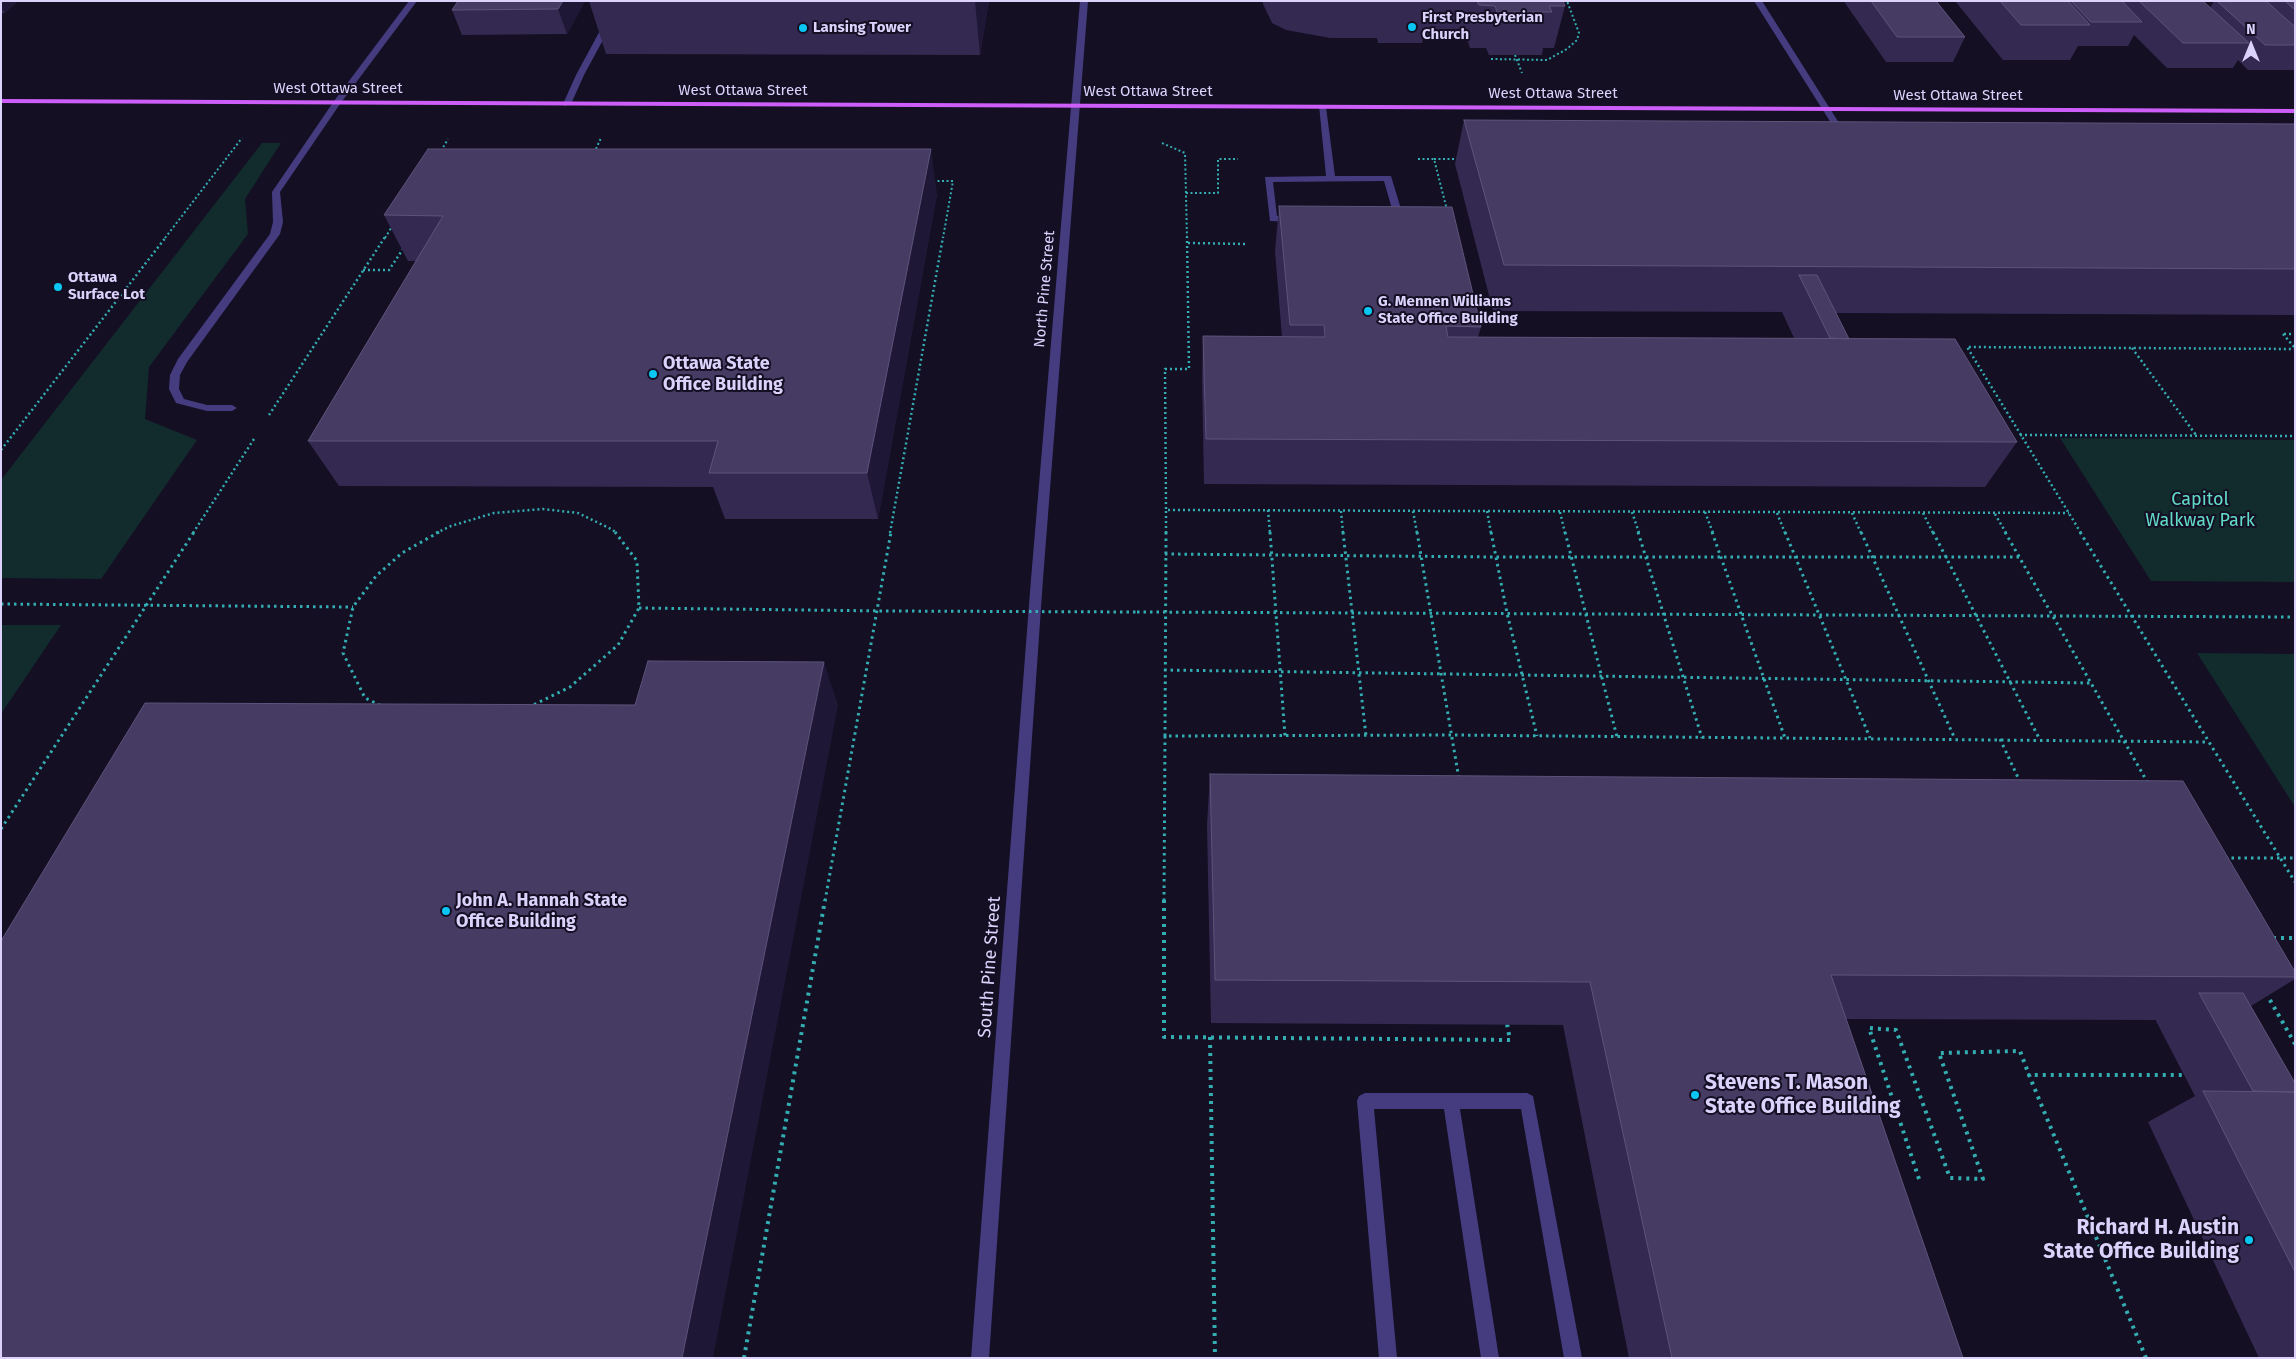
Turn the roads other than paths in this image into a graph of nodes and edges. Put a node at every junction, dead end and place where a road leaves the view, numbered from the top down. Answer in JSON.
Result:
{"nodes":[{"id":1,"x":414,"y":1,"type":"edge"},
{"id":2,"x":620,"y":1,"type":"edge"},
{"id":3,"x":1084,"y":1,"type":"edge"},
{"id":4,"x":1758,"y":1,"type":"edge"},
{"id":5,"x":1,"y":101,"type":"edge"},
{"id":6,"x":338,"y":103,"type":"junction"},
{"id":7,"x":567,"y":104,"type":"junction"},
{"id":8,"x":1075,"y":106,"type":"junction"},
{"id":9,"x":1322,"y":107,"type":"junction"},
{"id":10,"x":1825,"y":109,"type":"junction"},
{"id":11,"x":2295,"y":111,"type":"edge"},
{"id":12,"x":1847,"y":142,"type":"edge"},
{"id":13,"x":1330,"y":179,"type":"junction"},
{"id":14,"x":1302,"y":219,"type":"edge"},
{"id":15,"x":1379,"y":219,"type":"edge"},
{"id":16,"x":232,"y":408,"type":"dead end"},
{"id":17,"x":1037,"y":579,"type":"joint"},
{"id":18,"x":1451,"y":1101,"type":"junction"},
{"id":19,"x":980,"y":1358,"type":"edge"},
{"id":20,"x":1388,"y":1358,"type":"edge"},
{"id":21,"x":1490,"y":1358,"type":"edge"},
{"id":22,"x":1574,"y":1358,"type":"edge"}],
"edges":[{"from":1,"to":6,"type":"street"},
{"from":2,"to":7,"type":"street"},
{"from":3,"to":8,"type":"street","name":"North Pine Street"},
{"from":4,"to":10,"type":"street"},
{"from":5,"to":6,"type":"main road","name":"West Ottawa Street"},
{"from":6,"to":7,"type":"main road","name":"West Ottawa Street"},
{"from":6,"to":16,"type":"street"},
{"from":7,"to":8,"type":"main road","name":"West Ottawa Street"},
{"from":8,"to":9,"type":"main road","name":"West Ottawa Street"},
{"from":8,"to":17,"type":"street","name":"North Pine Street"},
{"from":9,"to":10,"type":"main road","name":"West Ottawa Street"},
{"from":9,"to":13,"type":"street"},
{"from":10,"to":11,"type":"main road","name":"West Ottawa Street"},
{"from":10,"to":12,"type":"street"},
{"from":13,"to":14,"type":"street"},
{"from":13,"to":15,"type":"street"},
{"from":17,"to":19,"type":"street","name":"South Pine Street"},
{"from":18,"to":20,"type":"street"},
{"from":18,"to":21,"type":"street"},
{"from":18,"to":22,"type":"street"}]}
